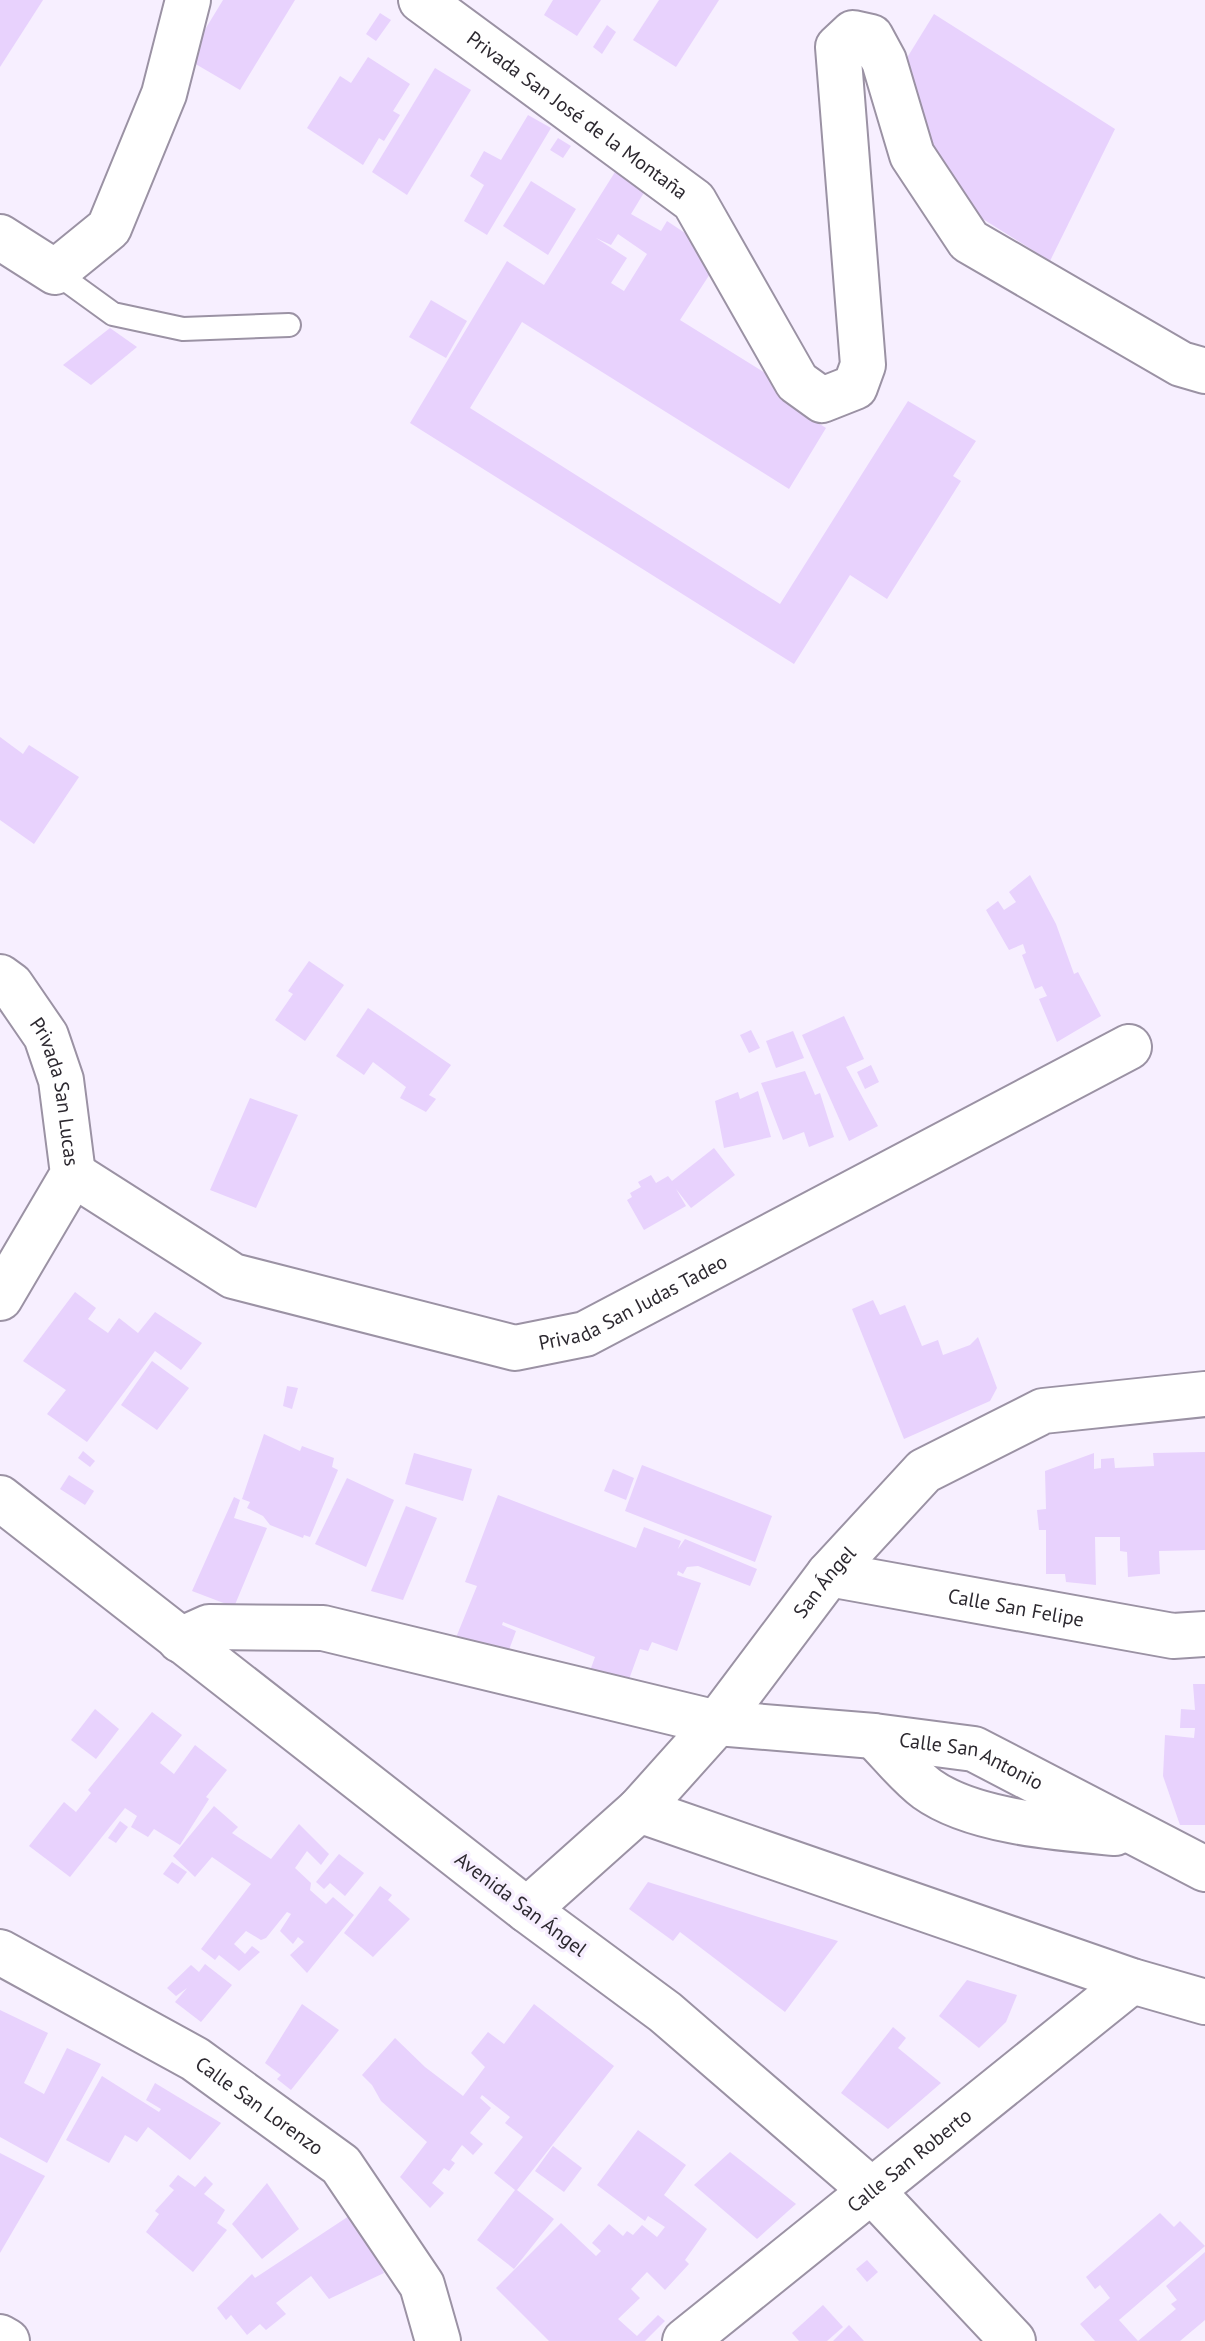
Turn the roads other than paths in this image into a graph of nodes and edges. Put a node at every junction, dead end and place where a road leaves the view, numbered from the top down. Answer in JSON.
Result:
{"nodes":[{"id":1,"x":188,"y":0,"type":"edge"},
{"id":2,"x":421,"y":0,"type":"edge"},
{"id":3,"x":0,"y":237,"type":"edge"},
{"id":4,"x":55,"y":272,"type":"junction"},
{"id":5,"x":289,"y":325,"type":"dead end"},
{"id":6,"x":1205,"y":371,"type":"edge"},
{"id":7,"x":0,"y":977,"type":"edge"},
{"id":8,"x":1129,"y":1047,"type":"dead end"},
{"id":9,"x":73,"y":1174,"type":"junction"},
{"id":10,"x":0,"y":1298,"type":"edge"},
{"id":11,"x":1205,"y":1394,"type":"edge"},
{"id":12,"x":0,"y":1498,"type":"edge"},
{"id":13,"x":829,"y":1574,"type":"junction"},
{"id":14,"x":1205,"y":1634,"type":"edge"},
{"id":15,"x":180,"y":1640,"type":"junction"},
{"id":16,"x":717,"y":1723,"type":"junction"},
{"id":17,"x":639,"y":1810,"type":"junction"},
{"id":18,"x":1205,"y":1869,"type":"edge"},
{"id":19,"x":527,"y":1910,"type":"junction"},
{"id":20,"x":0,"y":1952,"type":"edge"},
{"id":21,"x":1132,"y":1981,"type":"junction"},
{"id":22,"x":1205,"y":2002,"type":"edge"},
{"id":23,"x":870,"y":2189,"type":"junction"},
{"id":24,"x":0,"y":2337,"type":"edge"},
{"id":25,"x":7,"y":2341,"type":"edge"},
{"id":26,"x":438,"y":2341,"type":"edge"},
{"id":27,"x":685,"y":2341,"type":"edge"},
{"id":28,"x":1013,"y":2341,"type":"edge"}],
"edges":[{"from":1,"to":4,"type":"street"},
{"from":2,"to":6,"type":"street","name":"Privada San José de la Montaña"},
{"from":3,"to":4,"type":"street"},
{"from":4,"to":5,"type":"lane"},
{"from":7,"to":9,"type":"street","name":"Privada San Lucas"},
{"from":8,"to":9,"type":"street","name":"Privada San Judas Tadeo"},
{"from":9,"to":10,"type":"street","name":"Privada San Lucas"},
{"from":11,"to":13,"type":"street","name":"San Ángel"},
{"from":12,"to":15,"type":"street","name":"Avenida San Ángel"},
{"from":13,"to":14,"type":"street","name":"Calle San Felipe"},
{"from":13,"to":16,"type":"street","name":"San Ángel"},
{"from":15,"to":16,"type":"street","name":"Calle San Antonio"},
{"from":15,"to":19,"type":"street","name":"Avenida San Ángel"},
{"from":16,"to":17,"type":"street","name":"San Ángel"},
{"from":16,"to":18,"type":"street","name":"Calle San Antonio"},
{"from":17,"to":19,"type":"street","name":"San Ángel"},
{"from":17,"to":21,"type":"street"},
{"from":19,"to":23,"type":"street","name":"Avenida San Ángel"},
{"from":20,"to":26,"type":"street","name":"Calle San Lorenzo"},
{"from":21,"to":22,"type":"street"},
{"from":21,"to":23,"type":"street","name":"Calle San Roberto"},
{"from":23,"to":27,"type":"street","name":"Calle San Roberto"},
{"from":23,"to":28,"type":"street","name":"Avenida San Ángel"},
{"from":24,"to":25,"type":"street"}]}
